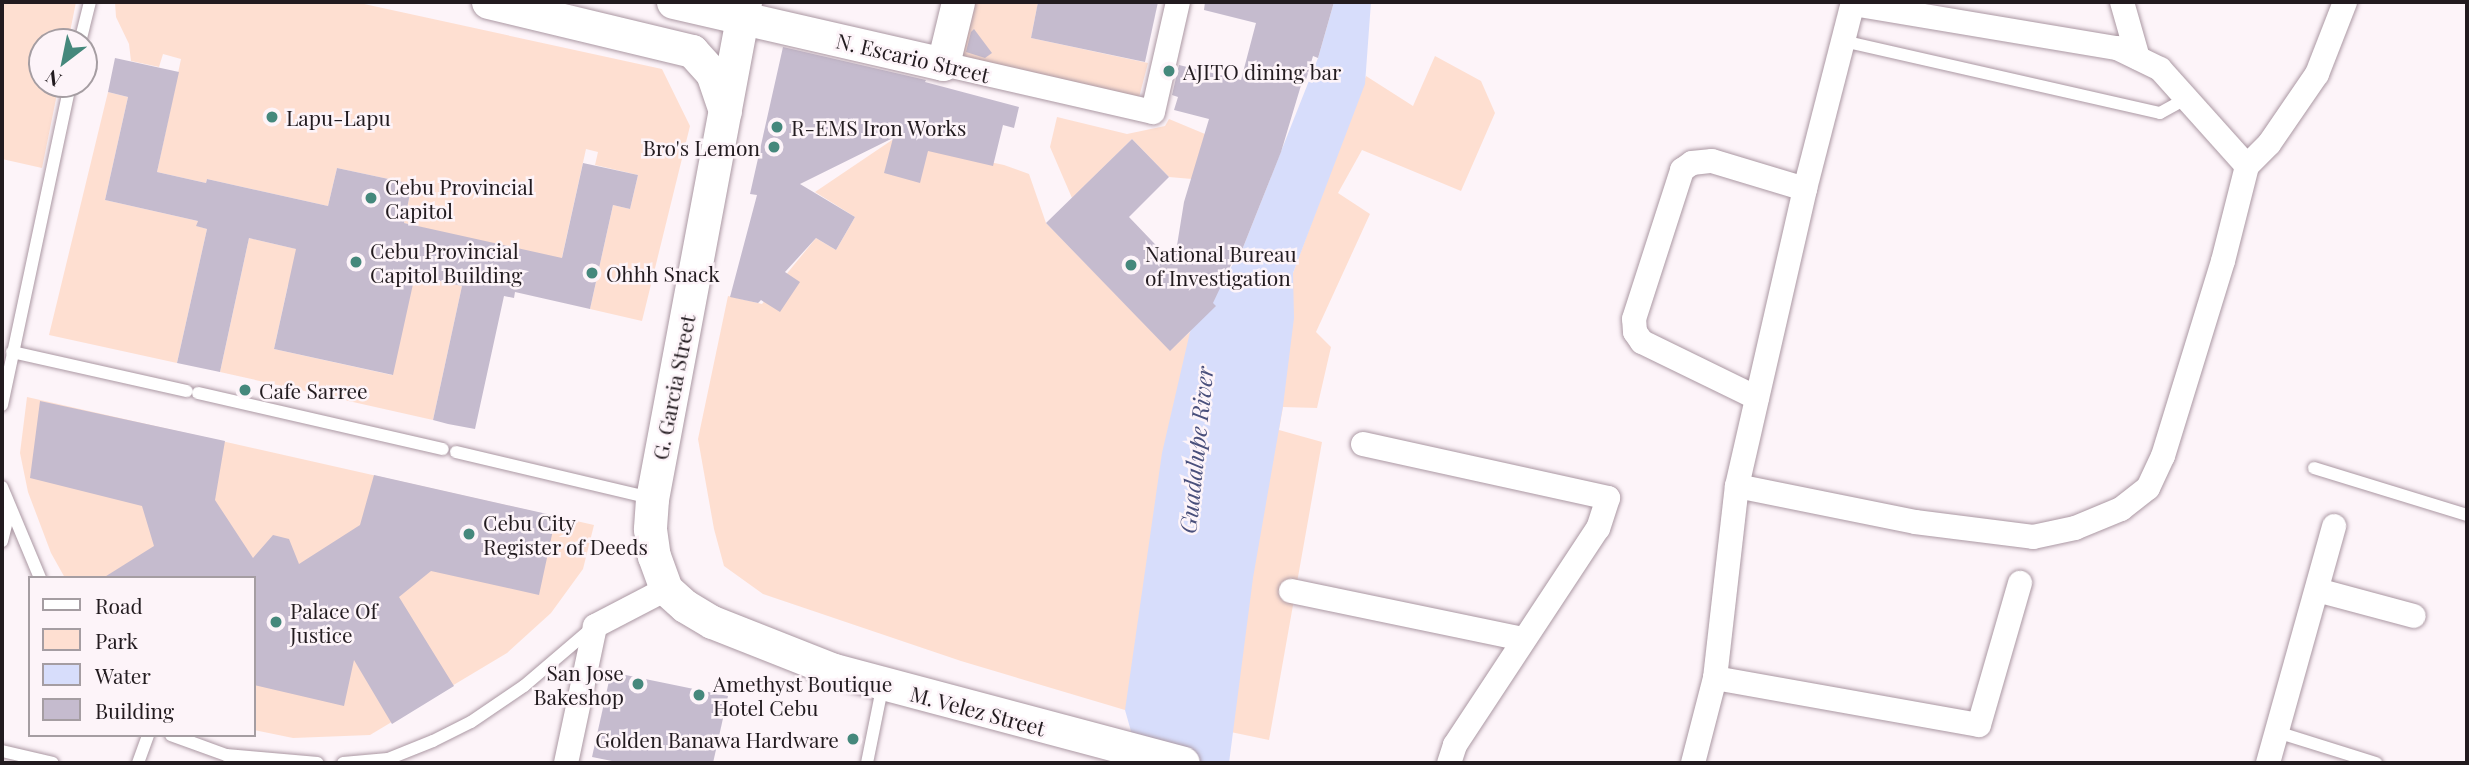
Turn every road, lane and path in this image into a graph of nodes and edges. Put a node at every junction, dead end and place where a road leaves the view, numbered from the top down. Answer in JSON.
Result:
{"nodes":[{"id":1,"x":90,"y":2,"type":"edge"},
{"id":2,"x":488,"y":2,"type":"edge"},
{"id":3,"x":673,"y":2,"type":"edge"},
{"id":4,"x":958,"y":2,"type":"edge"},
{"id":5,"x":1178,"y":2,"type":"edge"},
{"id":6,"x":2122,"y":2,"type":"edge"},
{"id":7,"x":2345,"y":2,"type":"edge"},
{"id":8,"x":1853,"y":3,"type":"edge"},
{"id":9,"x":743,"y":10,"type":"edge"},
{"id":10,"x":84,"y":28,"type":"edge"},
{"id":11,"x":1843,"y":41,"type":"junction"},
{"id":12,"x":2138,"y":58,"type":"junction"},
{"id":13,"x":943,"y":64,"type":"junction"},
{"id":14,"x":67,"y":98,"type":"edge"},
{"id":15,"x":2185,"y":99,"type":"junction"},
{"id":16,"x":724,"y":111,"type":"junction"},
{"id":17,"x":2247,"y":166,"type":"junction"},
{"id":18,"x":1805,"y":188,"type":"junction"},
{"id":19,"x":12,"y":352,"type":"junction"},
{"id":20,"x":1756,"y":398,"type":"junction"},
{"id":21,"x":2,"y":405,"type":"edge"},
{"id":22,"x":1363,"y":444,"type":"dead end"},
{"id":23,"x":443,"y":449,"type":"dead end"},
{"id":24,"x":456,"y":452,"type":"dead end"},
{"id":25,"x":2315,"y":468,"type":"dead end"},
{"id":26,"x":1737,"y":486,"type":"junction"},
{"id":27,"x":2,"y":487,"type":"edge"},
{"id":28,"x":652,"y":499,"type":"junction"},
{"id":29,"x":10,"y":507,"type":"junction"},
{"id":30,"x":2467,"y":515,"type":"edge"},
{"id":31,"x":2334,"y":526,"type":"dead end"},
{"id":32,"x":2,"y":541,"type":"edge"},
{"id":33,"x":39,"y":576,"type":"edge"},
{"id":34,"x":2020,"y":583,"type":"dead end"},
{"id":35,"x":666,"y":589,"type":"junction"},
{"id":36,"x":2317,"y":590,"type":"junction"},
{"id":37,"x":1291,"y":591,"type":"dead end"},
{"id":38,"x":2414,"y":616,"type":"dead end"},
{"id":39,"x":596,"y":626,"type":"junction"},
{"id":40,"x":1523,"y":639,"type":"junction"},
{"id":41,"x":1715,"y":678,"type":"junction"},
{"id":42,"x":883,"y":684,"type":"junction"},
{"id":43,"x":2277,"y":732,"type":"junction"},
{"id":44,"x":147,"y":737,"type":"edge"},
{"id":45,"x":176,"y":737,"type":"edge"},
{"id":46,"x":2,"y":751,"type":"edge"},
{"id":47,"x":227,"y":759,"type":"edge"},
{"id":48,"x":53,"y":763,"type":"edge"},
{"id":49,"x":138,"y":763,"type":"edge"},
{"id":50,"x":318,"y":763,"type":"edge"},
{"id":51,"x":343,"y":763,"type":"edge"},
{"id":52,"x":566,"y":763,"type":"edge"},
{"id":53,"x":867,"y":763,"type":"edge"},
{"id":54,"x":1183,"y":763,"type":"edge"},
{"id":55,"x":1449,"y":763,"type":"edge"},
{"id":56,"x":1693,"y":763,"type":"edge"},
{"id":57,"x":2268,"y":763,"type":"edge"},
{"id":58,"x":2375,"y":763,"type":"edge"}],
"edges":[{"from":1,"to":10,"type":"lane"},
{"from":2,"to":16,"type":"main road"},
{"from":3,"to":9,"type":"main road","name":"N. Escario Street"},
{"from":4,"to":13,"type":"main road"},
{"from":5,"to":13,"type":"street","name":"N. Escario Street"},
{"from":6,"to":12,"type":"street"},
{"from":7,"to":17,"type":"street"},
{"from":8,"to":11,"type":"street"},
{"from":8,"to":12,"type":"street"},
{"from":9,"to":13,"type":"main road","name":"N. Escario Street"},
{"from":9,"to":16,"type":"main road","name":"G. Garcia Street"},
{"from":11,"to":15,"type":"lane"},
{"from":11,"to":18,"type":"street"},
{"from":12,"to":15,"type":"street"},
{"from":14,"to":19,"type":"lane"},
{"from":15,"to":17,"type":"street"},
{"from":16,"to":28,"type":"main road","name":"G. Garcia Street"},
{"from":17,"to":26,"type":"street"},
{"from":18,"to":20,"type":"street"},
{"from":18,"to":20,"type":"street"},
{"from":19,"to":21,"type":"lane"},
{"from":19,"to":23,"type":"lane"},
{"from":20,"to":26,"type":"street"},
{"from":22,"to":40,"type":"street"},
{"from":24,"to":28,"type":"lane"},
{"from":25,"to":30,"type":"lane"},
{"from":26,"to":41,"type":"street"},
{"from":27,"to":29,"type":"lane"},
{"from":28,"to":35,"type":"main road","name":"G. Garcia Street"},
{"from":29,"to":32,"type":"lane"},
{"from":29,"to":33,"type":"lane"},
{"from":31,"to":36,"type":"street"},
{"from":34,"to":41,"type":"street"},
{"from":35,"to":39,"type":"street"},
{"from":35,"to":42,"type":"main road","name":"M. Velez Street"},
{"from":36,"to":38,"type":"street"},
{"from":36,"to":43,"type":"street"},
{"from":37,"to":40,"type":"street"},
{"from":39,"to":51,"type":"lane"},
{"from":39,"to":52,"type":"street"},
{"from":40,"to":55,"type":"street"},
{"from":41,"to":56,"type":"street"},
{"from":42,"to":53,"type":"lane"},
{"from":42,"to":54,"type":"main road","name":"M. Velez Street"},
{"from":43,"to":57,"type":"street"},
{"from":43,"to":58,"type":"lane"},
{"from":44,"to":49,"type":"lane"},
{"from":45,"to":47,"type":"lane"},
{"from":46,"to":48,"type":"lane"},
{"from":47,"to":50,"type":"lane"}]}
